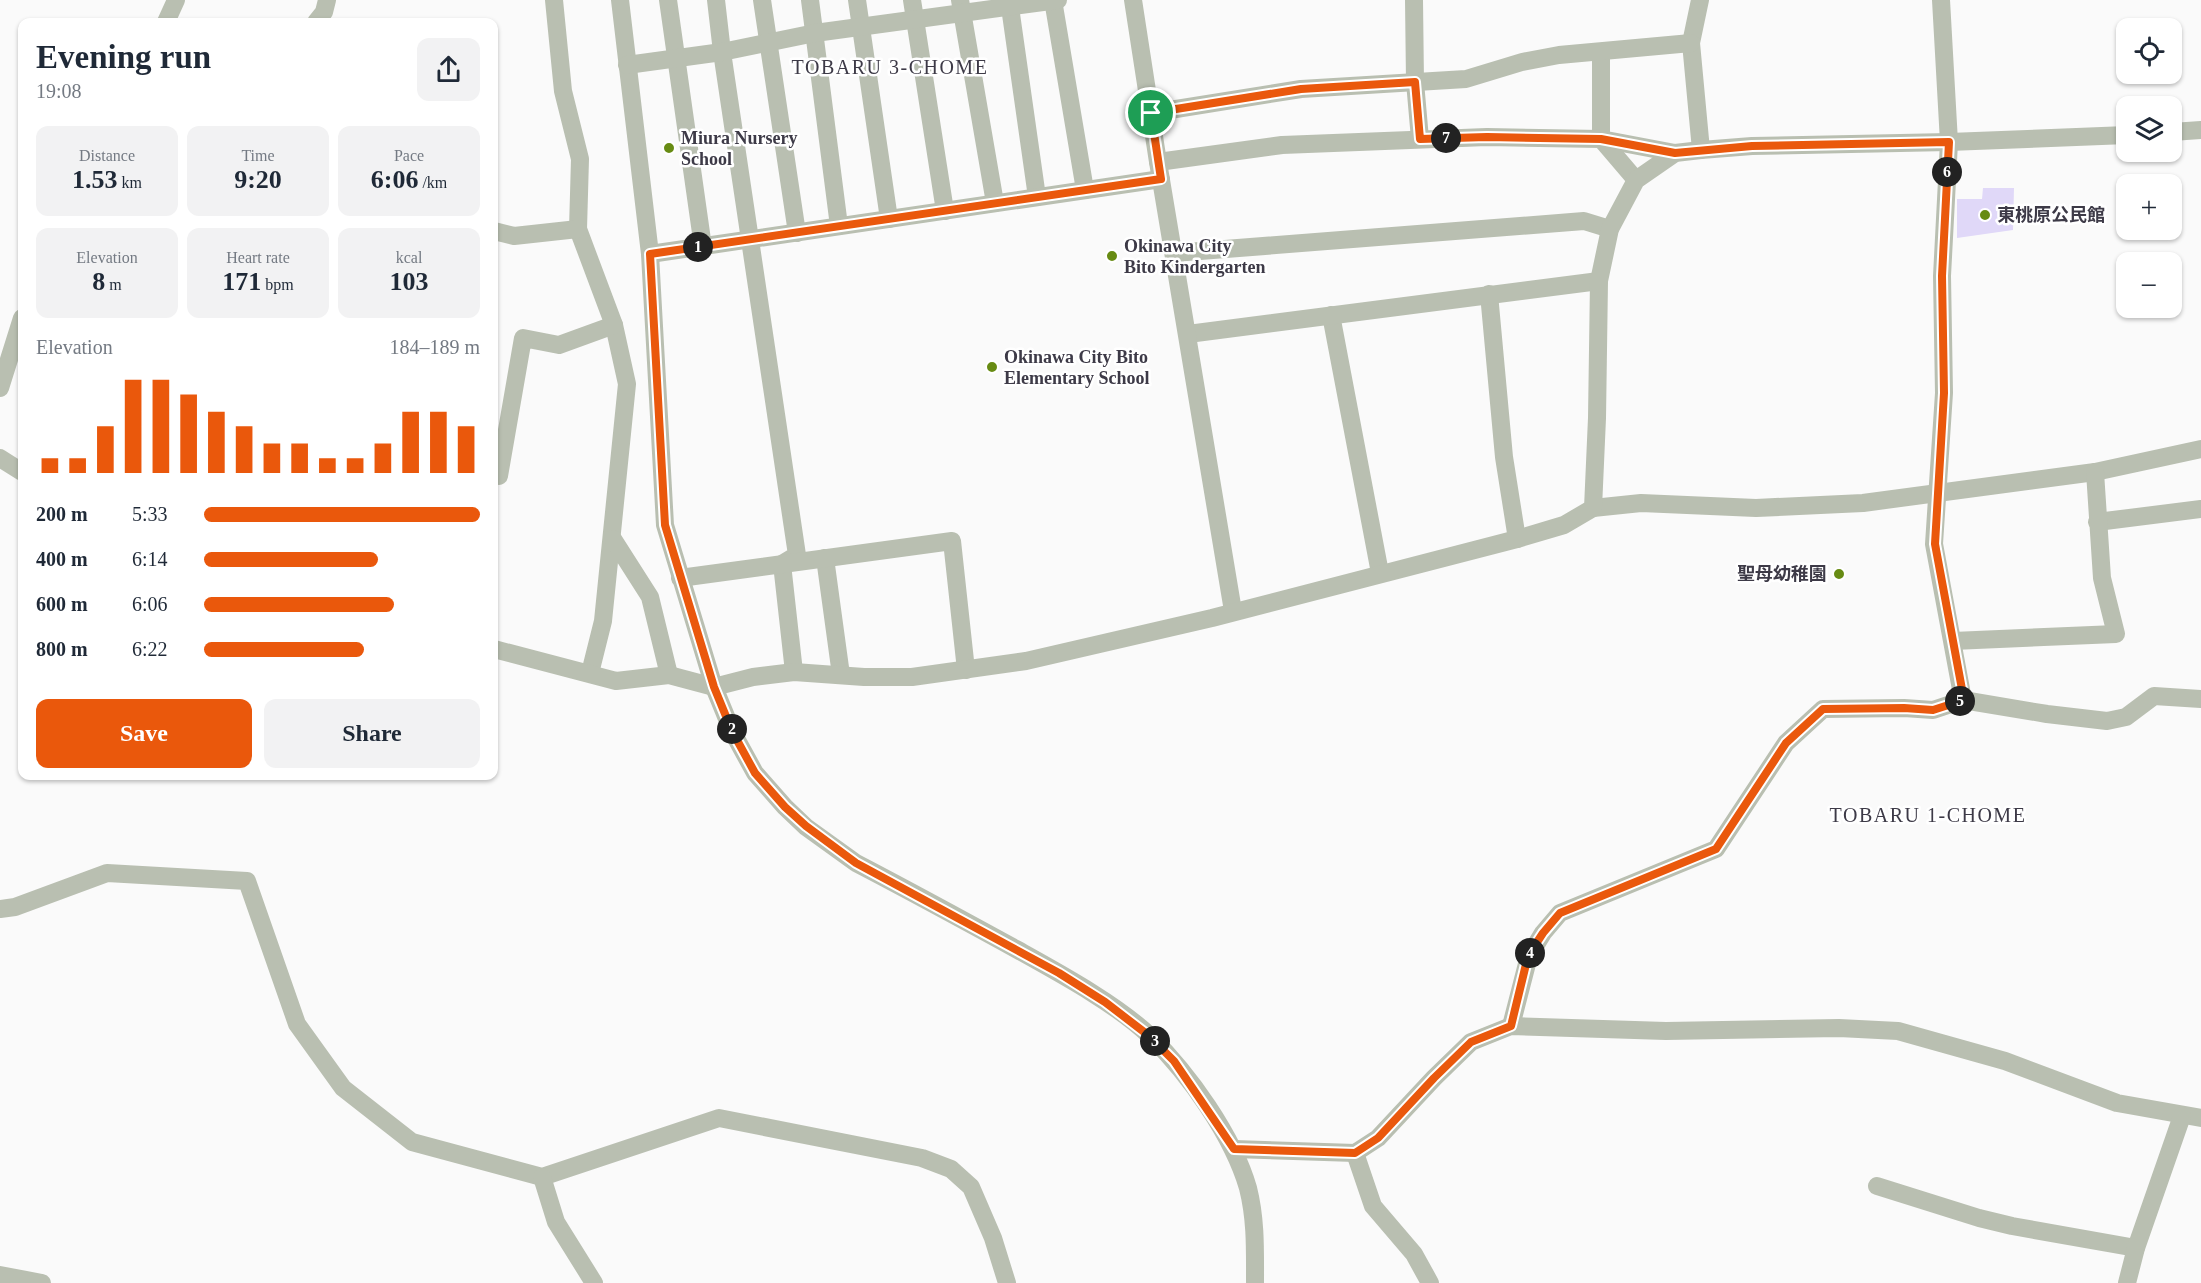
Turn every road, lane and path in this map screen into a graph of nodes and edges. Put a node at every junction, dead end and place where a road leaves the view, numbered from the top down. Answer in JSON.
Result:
{"nodes":[{"id":1,"x":176,"y":0,"type":"edge"},
{"id":2,"x":327,"y":0,"type":"edge"},
{"id":3,"x":554,"y":0,"type":"edge"},
{"id":4,"x":620,"y":0,"type":"edge"},
{"id":5,"x":668,"y":0,"type":"edge"},
{"id":6,"x":716,"y":0,"type":"edge"},
{"id":7,"x":762,"y":0,"type":"edge"},
{"id":8,"x":810,"y":0,"type":"edge"},
{"id":9,"x":857,"y":0,"type":"edge"},
{"id":10,"x":912,"y":0,"type":"edge"},
{"id":11,"x":1053,"y":0,"type":"edge"},
{"id":12,"x":1058,"y":0,"type":"edge"},
{"id":13,"x":1133,"y":0,"type":"edge"},
{"id":14,"x":1414,"y":0,"type":"edge"},
{"id":15,"x":1701,"y":0,"type":"edge"},
{"id":16,"x":1941,"y":0,"type":"edge"},
{"id":17,"x":1009,"y":3,"type":"edge"},
{"id":18,"x":962,"y":7,"type":"edge"},
{"id":19,"x":168,"y":18,"type":"edge"},
{"id":20,"x":319,"y":18,"type":"edge"},
{"id":21,"x":915,"y":20,"type":"junction"},
{"id":22,"x":861,"y":27,"type":"junction"},
{"id":23,"x":815,"y":33,"type":"junction"},
{"id":24,"x":768,"y":43,"type":"junction"},
{"id":25,"x":1691,"y":43,"type":"junction"},
{"id":26,"x":722,"y":52,"type":"junction"},
{"id":27,"x":1602,"y":52,"type":"junction"},
{"id":28,"x":677,"y":58,"type":"junction"},
{"id":29,"x":627,"y":65,"type":"junction"},
{"id":30,"x":1415,"y":82,"type":"junction"},
{"id":31,"x":1151,"y":113,"type":"junction"},
{"id":32,"x":2201,"y":130,"type":"edge"},
{"id":33,"x":2182,"y":131,"type":"edge"},
{"id":34,"x":2116,"y":135,"type":"edge"},
{"id":35,"x":1420,"y":139,"type":"junction"},
{"id":36,"x":1601,"y":139,"type":"junction"},
{"id":37,"x":1949,"y":142,"type":"junction"},
{"id":38,"x":1701,"y":150,"type":"junction"},
{"id":39,"x":1675,"y":153,"type":"junction"},
{"id":40,"x":1160,"y":170,"type":"junction"},
{"id":41,"x":1636,"y":180,"type":"junction"},
{"id":42,"x":1085,"y":190,"type":"junction"},
{"id":43,"x":1037,"y":197,"type":"junction"},
{"id":44,"x":995,"y":203,"type":"junction"},
{"id":45,"x":945,"y":211,"type":"junction"},
{"id":46,"x":889,"y":219,"type":"junction"},
{"id":47,"x":839,"y":226,"type":"junction"},
{"id":48,"x":578,"y":229,"type":"junction"},
{"id":49,"x":1610,"y":229,"type":"junction"},
{"id":50,"x":498,"y":232,"type":"edge"},
{"id":51,"x":798,"y":233,"type":"junction"},
{"id":52,"x":752,"y":239,"type":"junction"},
{"id":53,"x":703,"y":247,"type":"junction"},
{"id":54,"x":1174,"y":253,"type":"junction"},
{"id":55,"x":650,"y":254,"type":"junction"},
{"id":56,"x":1599,"y":281,"type":"junction"},
{"id":57,"x":1489,"y":294,"type":"junction"},
{"id":58,"x":1331,"y":315,"type":"junction"},
{"id":59,"x":614,"y":325,"type":"junction"},
{"id":60,"x":18,"y":331,"type":"edge"},
{"id":61,"x":1188,"y":334,"type":"junction"},
{"id":62,"x":0,"y":388,"type":"edge"},
{"id":63,"x":2201,"y":449,"type":"edge"},
{"id":64,"x":0,"y":458,"type":"edge"},
{"id":65,"x":18,"y":469,"type":"edge"},
{"id":66,"x":2095,"y":472,"type":"junction"},
{"id":67,"x":499,"y":476,"type":"dead end"},
{"id":68,"x":1937,"y":492,"type":"junction"},
{"id":69,"x":1593,"y":508,"type":"junction"},
{"id":70,"x":2201,"y":509,"type":"edge"},
{"id":71,"x":2097,"y":522,"type":"junction"},
{"id":72,"x":613,"y":539,"type":"junction"},
{"id":73,"x":1517,"y":539,"type":"junction"},
{"id":74,"x":825,"y":558,"type":"junction"},
{"id":75,"x":782,"y":564,"type":"junction"},
{"id":76,"x":1380,"y":573,"type":"junction"},
{"id":77,"x":680,"y":578,"type":"junction"},
{"id":78,"x":1233,"y":611,"type":"junction"},
{"id":79,"x":1953,"y":641,"type":"junction"},
{"id":80,"x":498,"y":651,"type":"edge"},
{"id":81,"x":966,"y":670,"type":"junction"},
{"id":82,"x":794,"y":672,"type":"junction"},
{"id":83,"x":590,"y":673,"type":"junction"},
{"id":84,"x":669,"y":675,"type":"junction"},
{"id":85,"x":841,"y":675,"type":"junction"},
{"id":86,"x":714,"y":687,"type":"junction"},
{"id":87,"x":2201,"y":699,"type":"edge"},
{"id":88,"x":1964,"y":700,"type":"junction"},
{"id":89,"x":0,"y":909,"type":"edge"},
{"id":90,"x":1511,"y":1026,"type":"junction"},
{"id":91,"x":2182,"y":1116,"type":"junction"},
{"id":92,"x":2201,"y":1118,"type":"edge"},
{"id":93,"x":1234,"y":1149,"type":"junction"},
{"id":94,"x":1355,"y":1153,"type":"junction"},
{"id":95,"x":542,"y":1177,"type":"junction"},
{"id":96,"x":1877,"y":1186,"type":"dead end"},
{"id":97,"x":2136,"y":1248,"type":"junction"},
{"id":98,"x":0,"y":1275,"type":"edge"},
{"id":99,"x":42,"y":1283,"type":"edge"},
{"id":100,"x":594,"y":1283,"type":"edge"},
{"id":101,"x":1007,"y":1283,"type":"edge"},
{"id":102,"x":1254,"y":1283,"type":"edge"},
{"id":103,"x":1430,"y":1283,"type":"edge"},
{"id":104,"x":2127,"y":1283,"type":"edge"}],
"edges":[{"from":1,"to":19,"type":"street"},
{"from":2,"to":20,"type":"street"},
{"from":3,"to":48,"type":"street"},
{"from":4,"to":29,"type":"street"},
{"from":5,"to":28,"type":"street"},
{"from":6,"to":26,"type":"street"},
{"from":7,"to":24,"type":"street"},
{"from":8,"to":23,"type":"street"},
{"from":9,"to":22,"type":"street"},
{"from":10,"to":21,"type":"street"},
{"from":11,"to":12,"type":"street"},
{"from":11,"to":17,"type":"street"},
{"from":11,"to":42,"type":"street"},
{"from":13,"to":31,"type":"street"},
{"from":14,"to":30,"type":"street"},
{"from":15,"to":25,"type":"street"},
{"from":16,"to":37,"type":"street"},
{"from":17,"to":18,"type":"street"},
{"from":17,"to":43,"type":"street"},
{"from":18,"to":21,"type":"street"},
{"from":18,"to":44,"type":"street"},
{"from":21,"to":22,"type":"street"},
{"from":21,"to":45,"type":"street"},
{"from":22,"to":23,"type":"street"},
{"from":22,"to":46,"type":"street"},
{"from":23,"to":24,"type":"street"},
{"from":23,"to":47,"type":"street"},
{"from":24,"to":26,"type":"street"},
{"from":24,"to":51,"type":"street"},
{"from":25,"to":27,"type":"street"},
{"from":25,"to":38,"type":"street"},
{"from":26,"to":28,"type":"street"},
{"from":26,"to":52,"type":"street"},
{"from":27,"to":30,"type":"street"},
{"from":27,"to":36,"type":"street"},
{"from":28,"to":29,"type":"street"},
{"from":28,"to":53,"type":"street"},
{"from":29,"to":55,"type":"street"},
{"from":30,"to":31,"type":"street"},
{"from":30,"to":35,"type":"street"},
{"from":31,"to":40,"type":"street"},
{"from":32,"to":33,"type":"street"},
{"from":34,"to":37,"type":"street"},
{"from":35,"to":36,"type":"street"},
{"from":35,"to":40,"type":"street"},
{"from":36,"to":39,"type":"street"},
{"from":36,"to":41,"type":"street"},
{"from":37,"to":38,"type":"street"},
{"from":37,"to":68,"type":"street"},
{"from":38,"to":39,"type":"street"},
{"from":39,"to":41,"type":"street"},
{"from":40,"to":42,"type":"street"},
{"from":40,"to":54,"type":"street"},
{"from":41,"to":49,"type":"street"},
{"from":42,"to":43,"type":"street"},
{"from":43,"to":44,"type":"street"},
{"from":44,"to":45,"type":"street"},
{"from":45,"to":46,"type":"street"},
{"from":46,"to":47,"type":"street"},
{"from":47,"to":51,"type":"street"},
{"from":48,"to":50,"type":"street"},
{"from":48,"to":59,"type":"street"},
{"from":49,"to":54,"type":"street"},
{"from":49,"to":56,"type":"street"},
{"from":51,"to":52,"type":"street"},
{"from":52,"to":53,"type":"street"},
{"from":52,"to":75,"type":"street"},
{"from":53,"to":55,"type":"street"},
{"from":54,"to":61,"type":"street"},
{"from":55,"to":77,"type":"street"},
{"from":56,"to":57,"type":"street"},
{"from":56,"to":69,"type":"street"},
{"from":57,"to":58,"type":"street"},
{"from":57,"to":73,"type":"street"},
{"from":58,"to":61,"type":"street"},
{"from":58,"to":76,"type":"street"},
{"from":59,"to":67,"type":"street"},
{"from":59,"to":72,"type":"street"},
{"from":60,"to":62,"type":"street"},
{"from":61,"to":78,"type":"street"},
{"from":63,"to":66,"type":"street"},
{"from":64,"to":65,"type":"street"},
{"from":66,"to":68,"type":"street"},
{"from":66,"to":71,"type":"street"},
{"from":68,"to":69,"type":"street"},
{"from":68,"to":79,"type":"street"},
{"from":69,"to":73,"type":"street"},
{"from":70,"to":71,"type":"street"},
{"from":71,"to":79,"type":"street"},
{"from":72,"to":83,"type":"street"},
{"from":72,"to":84,"type":"street"},
{"from":73,"to":76,"type":"street"},
{"from":74,"to":75,"type":"street"},
{"from":74,"to":81,"type":"street"},
{"from":74,"to":85,"type":"street"},
{"from":75,"to":77,"type":"street"},
{"from":75,"to":82,"type":"street"},
{"from":76,"to":78,"type":"street"},
{"from":77,"to":86,"type":"street"},
{"from":78,"to":81,"type":"street"},
{"from":79,"to":88,"type":"street"},
{"from":80,"to":83,"type":"street"},
{"from":81,"to":85,"type":"street"},
{"from":82,"to":85,"type":"street"},
{"from":82,"to":86,"type":"street"},
{"from":83,"to":84,"type":"street"},
{"from":84,"to":86,"type":"street"},
{"from":86,"to":93,"type":"street"},
{"from":87,"to":88,"type":"street"},
{"from":88,"to":90,"type":"street"},
{"from":89,"to":95,"type":"street"},
{"from":90,"to":91,"type":"street"},
{"from":90,"to":94,"type":"street"},
{"from":91,"to":92,"type":"street"},
{"from":91,"to":97,"type":"street"},
{"from":93,"to":94,"type":"street"},
{"from":93,"to":102,"type":"street"},
{"from":94,"to":103,"type":"street"},
{"from":95,"to":100,"type":"street"},
{"from":95,"to":101,"type":"street"},
{"from":96,"to":97,"type":"street"},
{"from":97,"to":104,"type":"street"},
{"from":98,"to":99,"type":"street"}]}
